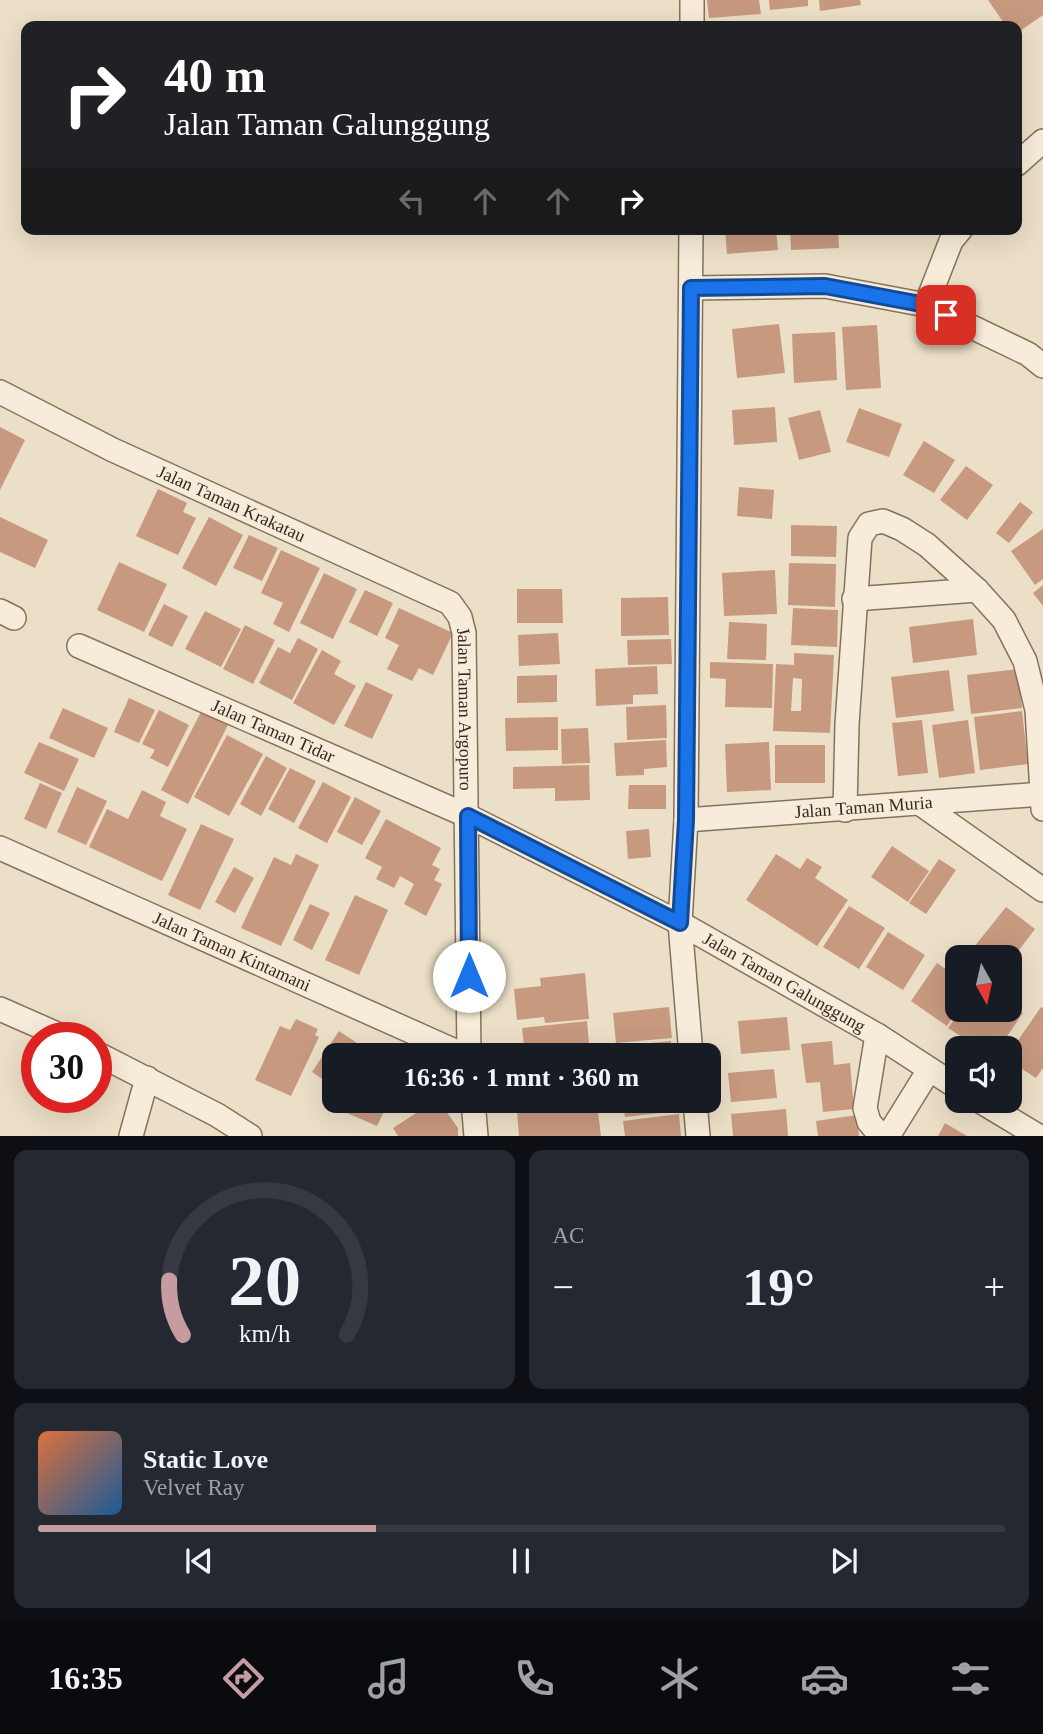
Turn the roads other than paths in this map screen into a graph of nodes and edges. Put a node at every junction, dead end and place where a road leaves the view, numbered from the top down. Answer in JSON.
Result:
{"nodes":[{"id":1,"x":692,"y":0,"type":"edge"},
{"id":2,"x":692,"y":21,"type":"edge"},
{"id":3,"x":1043,"y":141,"type":"edge"},
{"id":4,"x":1022,"y":160,"type":"edge"},
{"id":5,"x":691,"y":235,"type":"edge"},
{"id":6,"x":956,"y":235,"type":"edge"},
{"id":7,"x":691,"y":288,"type":"junction"},
{"id":8,"x":926,"y":305,"type":"junction"},
{"id":9,"x":1043,"y":366,"type":"edge"},
{"id":10,"x":0,"y":392,"type":"edge"},
{"id":11,"x":977,"y":590,"type":"junction"},
{"id":12,"x":855,"y":599,"type":"junction"},
{"id":13,"x":460,"y":617,"type":"joint"},
{"id":14,"x":79,"y":646,"type":"dead end"},
{"id":15,"x":1042,"y":799,"type":"edge"},
{"id":16,"x":921,"y":804,"type":"junction"},
{"id":17,"x":845,"y":810,"type":"junction"},
{"id":18,"x":468,"y":816,"type":"junction"},
{"id":19,"x":686,"y":820,"type":"junction"},
{"id":20,"x":0,"y":848,"type":"edge"},
{"id":21,"x":1043,"y":890,"type":"edge"},
{"id":22,"x":680,"y":923,"type":"junction"},
{"id":23,"x":0,"y":1009,"type":"edge"},
{"id":24,"x":30,"y":1022,"type":"edge"},
{"id":25,"x":877,"y":1035,"type":"junction"},
{"id":26,"x":440,"y":1043,"type":"edge"},
{"id":27,"x":467,"y":1043,"type":"edge"},
{"id":28,"x":690,"y":1043,"type":"edge"},
{"id":29,"x":112,"y":1061,"type":"edge"},
{"id":30,"x":929,"y":1070,"type":"junction"},
{"id":31,"x":147,"y":1078,"type":"junction"},
{"id":32,"x":945,"y":1080,"type":"edge"},
{"id":33,"x":474,"y":1113,"type":"edge"},
{"id":34,"x":696,"y":1113,"type":"edge"},
{"id":35,"x":1000,"y":1113,"type":"edge"},
{"id":36,"x":131,"y":1136,"type":"edge"},
{"id":37,"x":250,"y":1136,"type":"edge"},
{"id":38,"x":475,"y":1136,"type":"edge"},
{"id":39,"x":698,"y":1136,"type":"edge"},
{"id":40,"x":881,"y":1136,"type":"edge"},
{"id":41,"x":888,"y":1136,"type":"edge"},
{"id":42,"x":1038,"y":1136,"type":"edge"}],
"edges":[{"from":1,"to":2,"type":"street"},
{"from":3,"to":4,"type":"street"},
{"from":5,"to":7,"type":"street"},
{"from":6,"to":8,"type":"street"},
{"from":7,"to":8,"type":"street"},
{"from":7,"to":19,"type":"street"},
{"from":8,"to":9,"type":"street"},
{"from":10,"to":13,"type":"street","name":"Jalan Taman Krakatau"},
{"from":11,"to":12,"type":"street"},
{"from":11,"to":12,"type":"street"},
{"from":11,"to":15,"type":"street"},
{"from":12,"to":17,"type":"street"},
{"from":13,"to":18,"type":"street","name":"Jalan Taman Argopuro"},
{"from":14,"to":18,"type":"street","name":"Jalan Taman Tidar"},
{"from":15,"to":16,"type":"street","name":"Jalan Taman Muria"},
{"from":16,"to":17,"type":"street","name":"Jalan Taman Muria"},
{"from":16,"to":21,"type":"street"},
{"from":17,"to":19,"type":"street","name":"Jalan Taman Muria"},
{"from":18,"to":22,"type":"street","name":"Jalan Taman Galunggung"},
{"from":18,"to":27,"type":"street","name":"Jalan Taman Argopuro"},
{"from":19,"to":22,"type":"street"},
{"from":20,"to":26,"type":"street","name":"Jalan Taman Kintamani"},
{"from":22,"to":25,"type":"street","name":"Jalan Taman Galunggung"},
{"from":22,"to":28,"type":"street"},
{"from":23,"to":24,"type":"street"},
{"from":25,"to":30,"type":"street","name":"Jalan Taman Galunggung"},
{"from":25,"to":40,"type":"street","name":"Jalan Taman Galunggung"},
{"from":29,"to":31,"type":"street"},
{"from":30,"to":32,"type":"street","name":"Jalan Taman Galunggung"},
{"from":30,"to":41,"type":"street"},
{"from":31,"to":36,"type":"street"},
{"from":31,"to":37,"type":"street"},
{"from":33,"to":38,"type":"street"},
{"from":34,"to":39,"type":"street"},
{"from":35,"to":42,"type":"street"}]}
